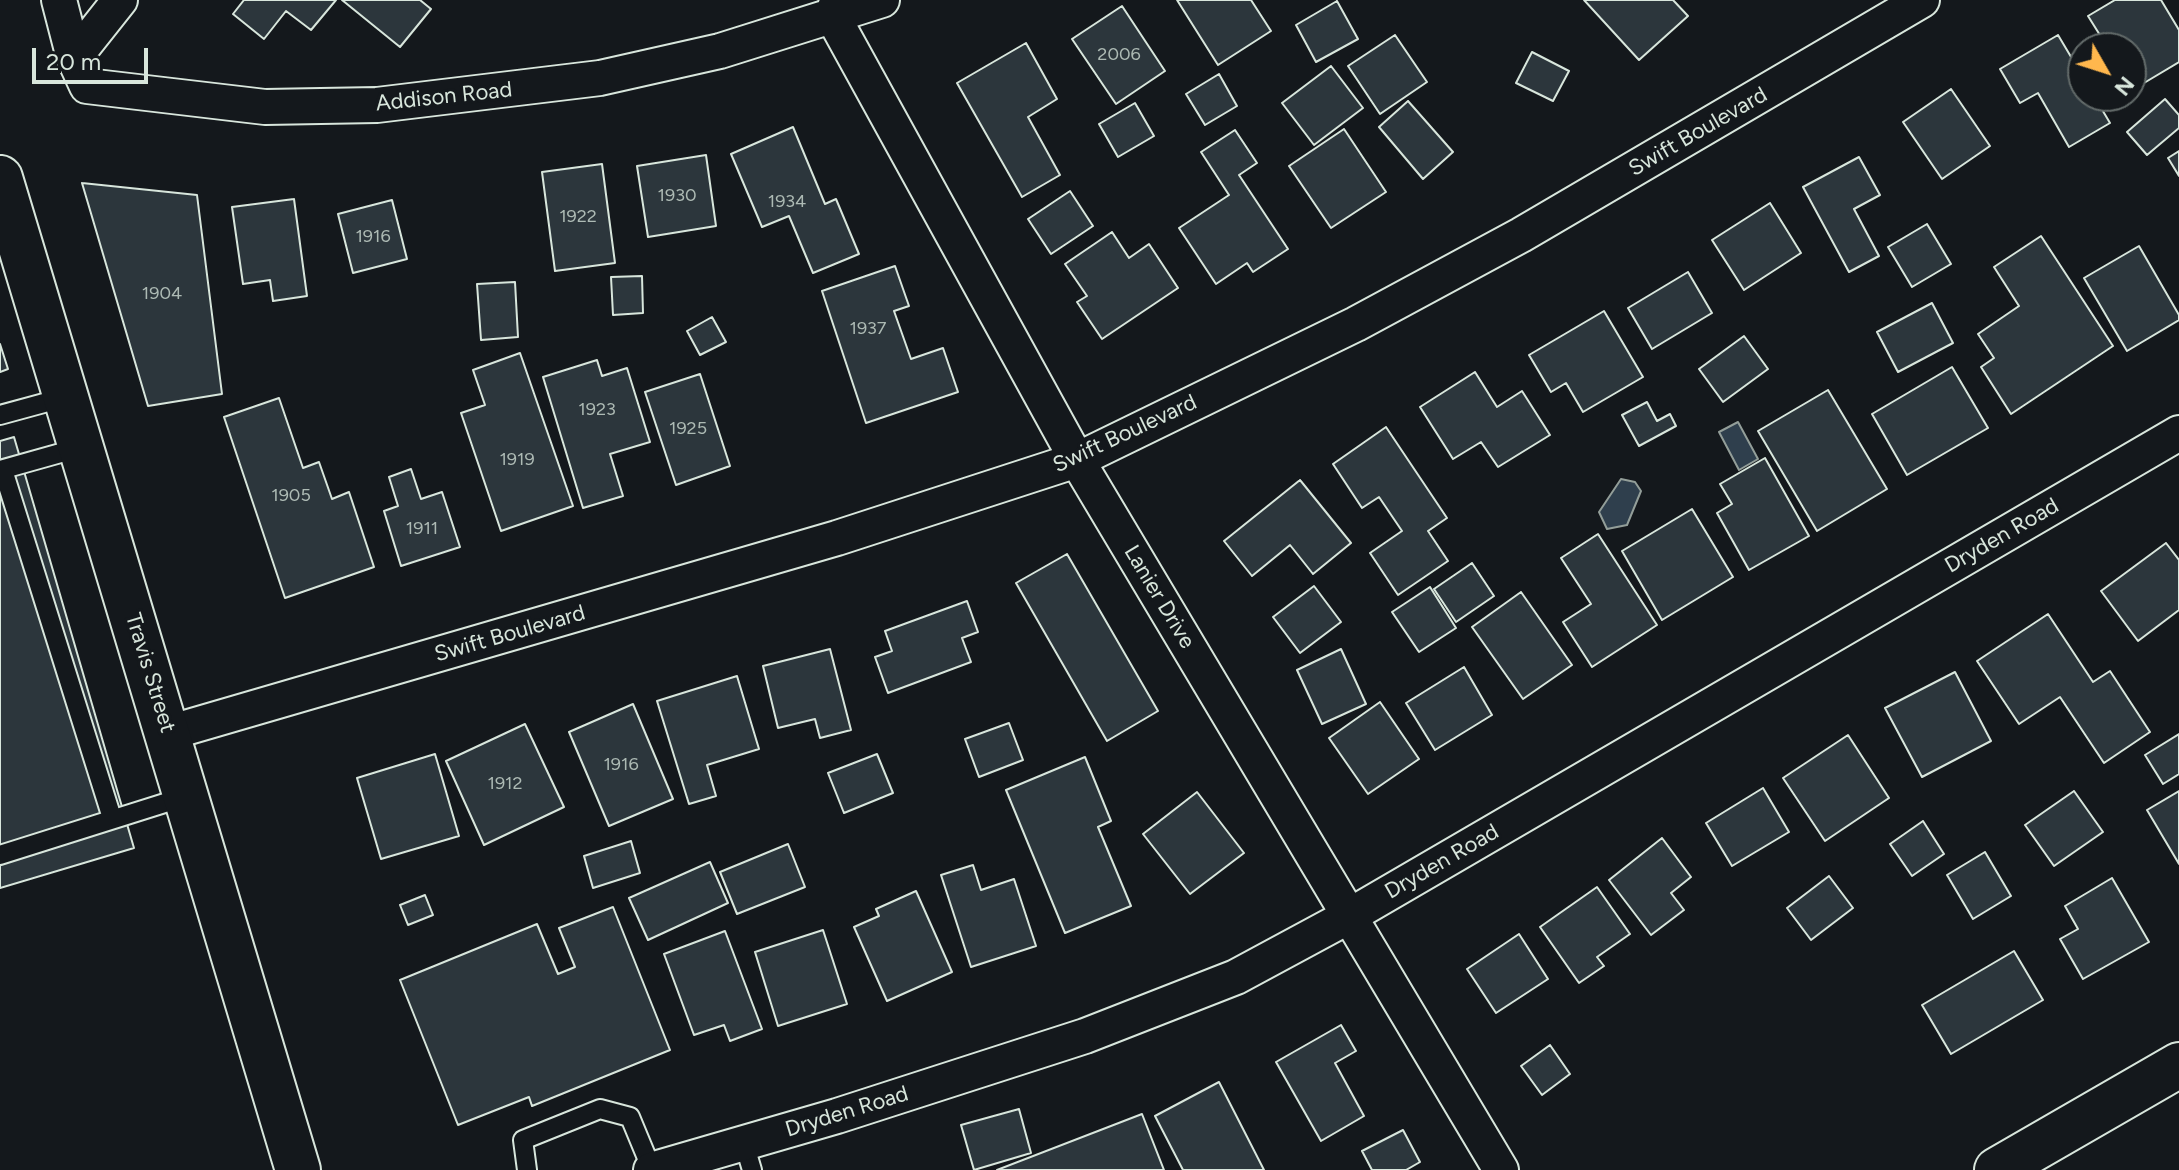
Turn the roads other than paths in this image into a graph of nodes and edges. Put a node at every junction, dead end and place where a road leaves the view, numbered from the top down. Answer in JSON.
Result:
{"nodes":[{"id":1,"x":59,"y":0,"type":"edge"},
{"id":2,"x":120,"y":0,"type":"edge"},
{"id":3,"x":882,"y":0,"type":"edge"},
{"id":4,"x":1922,"y":0,"type":"edge"},
{"id":5,"x":835,"y":8,"type":"edge"},
{"id":6,"x":74,"y":58,"type":"junction"},
{"id":7,"x":0,"y":178,"type":"edge"},
{"id":8,"x":66,"y":397,"type":"junction"},
{"id":9,"x":0,"y":415,"type":"edge"},
{"id":10,"x":2179,"y":433,"type":"edge"},
{"id":11,"x":82,"y":447,"type":"junction"},
{"id":12,"x":1077,"y":460,"type":"junction"},
{"id":13,"x":1,"y":470,"type":"edge"},
{"id":14,"x":168,"y":733,"type":"junction"},
{"id":15,"x":187,"y":796,"type":"junction"},
{"id":16,"x":112,"y":818,"type":"junction"},
{"id":17,"x":0,"y":855,"type":"edge"},
{"id":18,"x":1351,"y":915,"type":"junction"},
{"id":19,"x":2179,"y":1065,"type":"edge"},
{"id":20,"x":748,"y":1156,"type":"edge"},
{"id":21,"x":298,"y":1170,"type":"edge"},
{"id":22,"x":527,"y":1170,"type":"edge"},
{"id":23,"x":651,"y":1170,"type":"edge"},
{"id":24,"x":1501,"y":1170,"type":"edge"},
{"id":25,"x":1997,"y":1170,"type":"edge"}],
"edges":[{"from":1,"to":6,"type":"street","name":"Addison Road"},
{"from":2,"to":6,"type":"street"},
{"from":3,"to":5,"type":"street","name":"Addison Road"},
{"from":4,"to":12,"type":"street","name":"Swift Boulevard"},
{"from":5,"to":6,"type":"street","name":"Addison Road"},
{"from":5,"to":12,"type":"street","name":"Lanier Drive"},
{"from":7,"to":8,"type":"street","name":"Travis Street"},
{"from":8,"to":9,"type":"lane"},
{"from":8,"to":11,"type":"street","name":"Travis Street"},
{"from":10,"to":18,"type":"street","name":"Dryden Road"},
{"from":11,"to":13,"type":"lane"},
{"from":11,"to":14,"type":"street","name":"Travis Street"},
{"from":12,"to":14,"type":"street","name":"Swift Boulevard"},
{"from":12,"to":18,"type":"street","name":"Lanier Drive"},
{"from":13,"to":16,"type":"lane"},
{"from":14,"to":15,"type":"street","name":"Travis Street"},
{"from":15,"to":16,"type":"lane"},
{"from":15,"to":21,"type":"street","name":"Travis Street"},
{"from":16,"to":17,"type":"lane"},
{"from":18,"to":20,"type":"street","name":"Dryden Road"},
{"from":18,"to":24,"type":"street","name":"Lanier Drive"},
{"from":19,"to":25,"type":"street"},
{"from":20,"to":23,"type":"street","name":"Dryden Road"},
{"from":22,"to":23,"type":"lane"}]}
